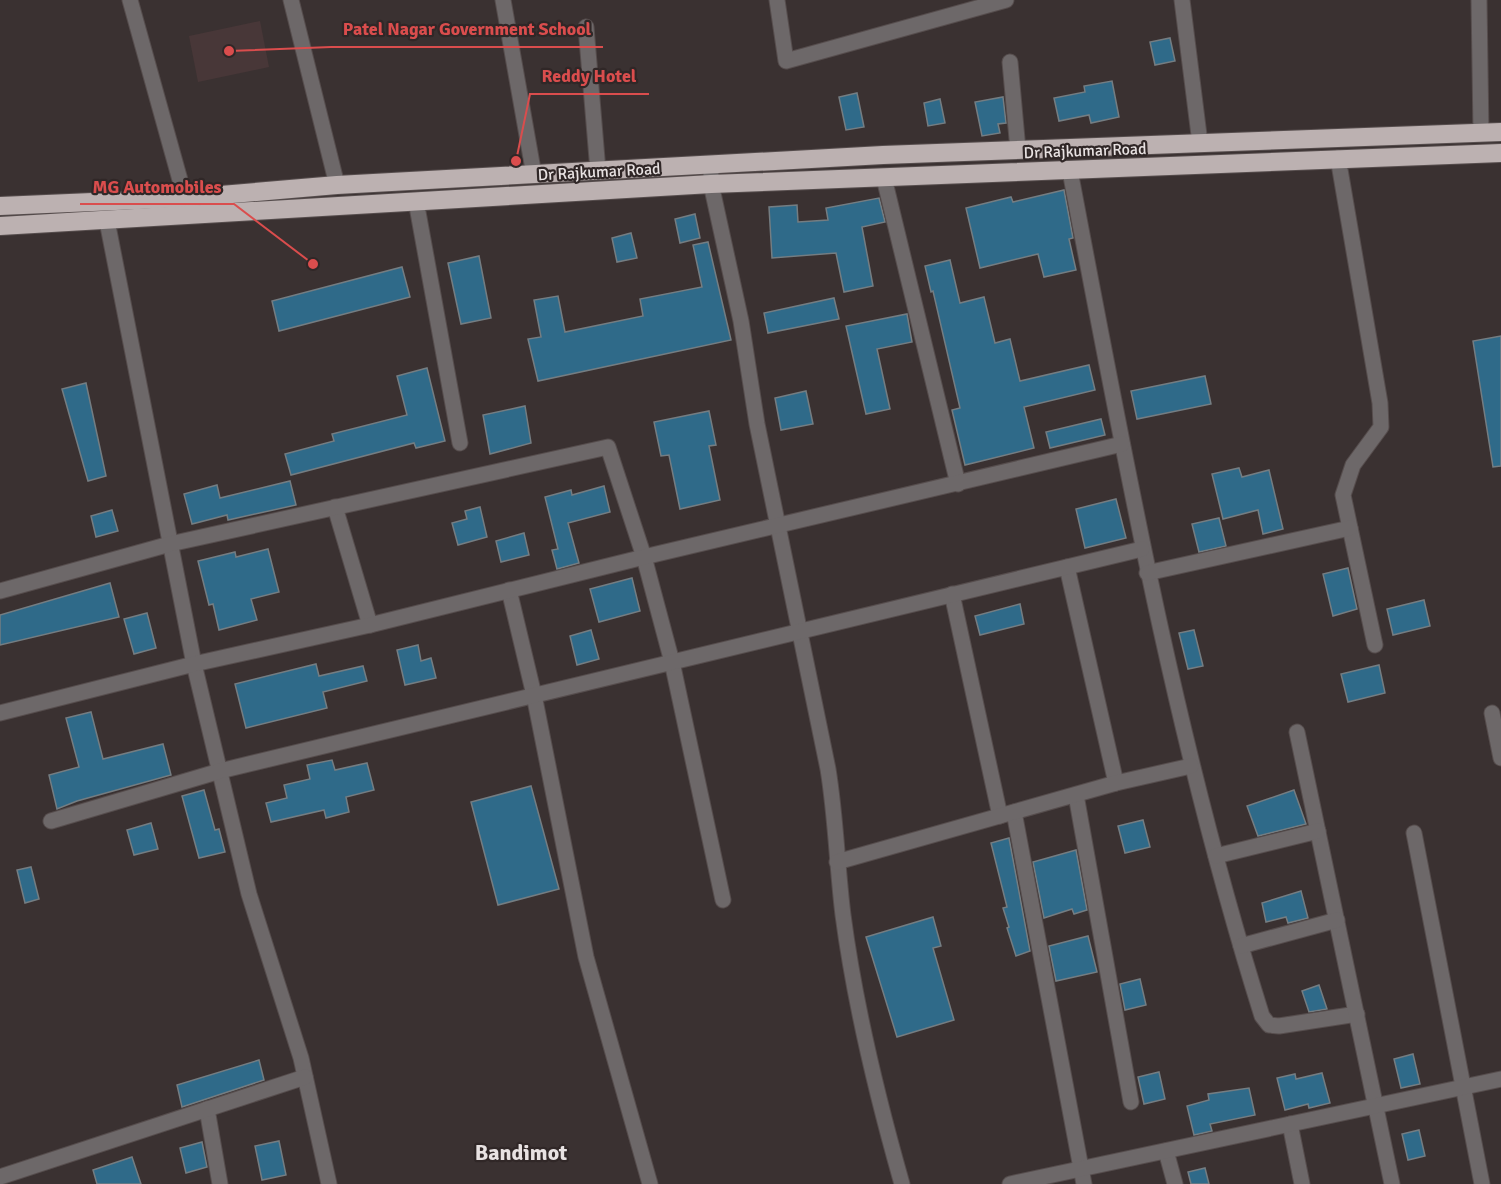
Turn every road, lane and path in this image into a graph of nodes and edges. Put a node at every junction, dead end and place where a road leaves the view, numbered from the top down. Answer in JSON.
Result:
{"nodes":[{"id":1,"x":130,"y":0,"type":"edge"},
{"id":2,"x":291,"y":0,"type":"edge"},
{"id":3,"x":503,"y":0,"type":"edge"},
{"id":4,"x":777,"y":0,"type":"edge"},
{"id":5,"x":1006,"y":0,"type":"edge"},
{"id":6,"x":1182,"y":0,"type":"edge"},
{"id":7,"x":1479,"y":0,"type":"edge"},
{"id":8,"x":586,"y":27,"type":"dead end"},
{"id":9,"x":1010,"y":62,"type":"dead end"},
{"id":10,"x":1501,"y":132,"type":"edge"},
{"id":11,"x":1481,"y":133,"type":"junction"},
{"id":12,"x":1200,"y":143,"type":"junction"},
{"id":13,"x":1018,"y":150,"type":"junction"},
{"id":14,"x":1501,"y":153,"type":"edge"},
{"id":15,"x":1338,"y":158,"type":"junction"},
{"id":16,"x":598,"y":171,"type":"junction"},
{"id":17,"x":1070,"y":171,"type":"junction"},
{"id":18,"x":534,"y":175,"type":"junction"},
{"id":19,"x":711,"y":175,"type":"junction"},
{"id":20,"x":884,"y":178,"type":"junction"},
{"id":21,"x":337,"y":185,"type":"junction"},
{"id":22,"x":416,"y":201,"type":"junction"},
{"id":23,"x":0,"y":206,"type":"edge"},
{"id":24,"x":185,"y":207,"type":"junction"},
{"id":25,"x":107,"y":221,"type":"junction"},
{"id":26,"x":0,"y":226,"type":"edge"},
{"id":27,"x":459,"y":443,"type":"dead end"},
{"id":28,"x":1122,"y":444,"type":"junction"},
{"id":29,"x":958,"y":484,"type":"junction"},
{"id":30,"x":335,"y":507,"type":"junction"},
{"id":31,"x":778,"y":527,"type":"junction"},
{"id":32,"x":1350,"y":528,"type":"junction"},
{"id":33,"x":170,"y":544,"type":"junction"},
{"id":34,"x":1142,"y":549,"type":"junction"},
{"id":35,"x":644,"y":557,"type":"junction"},
{"id":36,"x":1067,"y":567,"type":"junction"},
{"id":37,"x":1147,"y":573,"type":"junction"},
{"id":38,"x":509,"y":590,"type":"junction"},
{"id":39,"x":0,"y":591,"type":"edge"},
{"id":40,"x":952,"y":594,"type":"junction"},
{"id":41,"x":370,"y":625,"type":"junction"},
{"id":42,"x":800,"y":631,"type":"junction"},
{"id":43,"x":1375,"y":645,"type":"dead end"},
{"id":44,"x":672,"y":662,"type":"junction"},
{"id":45,"x":194,"y":664,"type":"junction"},
{"id":46,"x":534,"y":695,"type":"junction"},
{"id":47,"x":0,"y":713,"type":"edge"},
{"id":48,"x":1492,"y":713,"type":"dead end"},
{"id":49,"x":1297,"y":732,"type":"dead end"},
{"id":50,"x":1501,"y":758,"type":"edge"},
{"id":51,"x":1191,"y":766,"type":"junction"},
{"id":52,"x":220,"y":771,"type":"junction"},
{"id":53,"x":1116,"y":783,"type":"junction"},
{"id":54,"x":1076,"y":795,"type":"junction"},
{"id":55,"x":1007,"y":814,"type":"junction"},
{"id":56,"x":51,"y":822,"type":"dead end"},
{"id":57,"x":1318,"y":831,"type":"junction"},
{"id":58,"x":1414,"y":833,"type":"dead end"},
{"id":59,"x":1216,"y":856,"type":"junction"},
{"id":60,"x":837,"y":862,"type":"junction"},
{"id":61,"x":723,"y":900,"type":"dead end"},
{"id":62,"x":1337,"y":920,"type":"junction"},
{"id":63,"x":1241,"y":946,"type":"junction"},
{"id":64,"x":1357,"y":1014,"type":"junction"},
{"id":65,"x":305,"y":1077,"type":"junction"},
{"id":66,"x":1501,"y":1079,"type":"edge"},
{"id":67,"x":1464,"y":1086,"type":"junction"},
{"id":68,"x":1131,"y":1102,"type":"dead end"},
{"id":69,"x":1377,"y":1105,"type":"junction"},
{"id":70,"x":207,"y":1109,"type":"junction"},
{"id":71,"x":1290,"y":1124,"type":"junction"},
{"id":72,"x":1166,"y":1151,"type":"junction"},
{"id":73,"x":1079,"y":1168,"type":"junction"},
{"id":74,"x":0,"y":1177,"type":"edge"},
{"id":75,"x":220,"y":1184,"type":"edge"},
{"id":76,"x":329,"y":1184,"type":"edge"},
{"id":77,"x":650,"y":1184,"type":"edge"},
{"id":78,"x":902,"y":1184,"type":"edge"},
{"id":79,"x":1010,"y":1184,"type":"edge"},
{"id":80,"x":1083,"y":1184,"type":"edge"},
{"id":81,"x":1175,"y":1184,"type":"edge"},
{"id":82,"x":1302,"y":1184,"type":"edge"},
{"id":83,"x":1392,"y":1184,"type":"edge"},
{"id":84,"x":1482,"y":1184,"type":"edge"}],
"edges":[{"from":1,"to":24,"type":"street"},
{"from":2,"to":21,"type":"street"},
{"from":3,"to":18,"type":"street"},
{"from":4,"to":5,"type":"street"},
{"from":6,"to":12,"type":"street"},
{"from":7,"to":11,"type":"street"},
{"from":8,"to":16,"type":"street"},
{"from":9,"to":13,"type":"street"},
{"from":10,"to":11,"type":"highway","name":"Dr Rajkumar Road"},
{"from":11,"to":12,"type":"highway","name":"Dr Rajkumar Road"},
{"from":12,"to":13,"type":"highway","name":"Dr Rajkumar Road"},
{"from":13,"to":19,"type":"highway","name":"Dr Rajkumar Road"},
{"from":14,"to":15,"type":"highway","name":"Dr Rajkumar Road"},
{"from":15,"to":17,"type":"highway","name":"Dr Rajkumar Road"},
{"from":15,"to":32,"type":"street"},
{"from":16,"to":18,"type":"highway","name":"Dr Rajkumar Road"},
{"from":16,"to":19,"type":"highway","name":"Dr Rajkumar Road"},
{"from":17,"to":20,"type":"highway","name":"Dr Rajkumar Road"},
{"from":17,"to":28,"type":"street"},
{"from":18,"to":21,"type":"highway","name":"Dr Rajkumar Road"},
{"from":19,"to":20,"type":"highway","name":"Dr Rajkumar Road"},
{"from":19,"to":22,"type":"highway","name":"Dr Rajkumar Road"},
{"from":19,"to":31,"type":"street"},
{"from":20,"to":29,"type":"street"},
{"from":21,"to":24,"type":"highway","name":"Dr Rajkumar Road"},
{"from":22,"to":24,"type":"highway","name":"Dr Rajkumar Road"},
{"from":22,"to":27,"type":"street"},
{"from":23,"to":24,"type":"highway","name":"Dr Rajkumar Road"},
{"from":24,"to":25,"type":"highway","name":"Dr Rajkumar Road"},
{"from":25,"to":26,"type":"highway","name":"Dr Rajkumar Road"},
{"from":25,"to":33,"type":"street"},
{"from":28,"to":29,"type":"street"},
{"from":28,"to":34,"type":"street"},
{"from":29,"to":31,"type":"street"},
{"from":30,"to":33,"type":"street"},
{"from":30,"to":35,"type":"street"},
{"from":30,"to":41,"type":"street"},
{"from":31,"to":35,"type":"street"},
{"from":31,"to":42,"type":"street"},
{"from":32,"to":37,"type":"street"},
{"from":32,"to":43,"type":"street"},
{"from":33,"to":39,"type":"street"},
{"from":33,"to":45,"type":"street"},
{"from":34,"to":36,"type":"street"},
{"from":34,"to":37,"type":"street"},
{"from":35,"to":38,"type":"street"},
{"from":35,"to":44,"type":"street"},
{"from":36,"to":40,"type":"street"},
{"from":36,"to":53,"type":"street"},
{"from":37,"to":51,"type":"street"},
{"from":38,"to":41,"type":"street"},
{"from":38,"to":46,"type":"street"},
{"from":40,"to":42,"type":"street"},
{"from":40,"to":55,"type":"street"},
{"from":41,"to":45,"type":"street"},
{"from":42,"to":44,"type":"street"},
{"from":42,"to":60,"type":"street"},
{"from":44,"to":46,"type":"street"},
{"from":44,"to":61,"type":"street"},
{"from":45,"to":47,"type":"street"},
{"from":45,"to":52,"type":"street"},
{"from":46,"to":52,"type":"street"},
{"from":46,"to":77,"type":"street"},
{"from":48,"to":50,"type":"street"},
{"from":49,"to":57,"type":"street"},
{"from":51,"to":53,"type":"street"},
{"from":51,"to":59,"type":"street"},
{"from":52,"to":56,"type":"street"},
{"from":52,"to":65,"type":"street"},
{"from":53,"to":54,"type":"street"},
{"from":54,"to":55,"type":"street"},
{"from":54,"to":68,"type":"street"},
{"from":55,"to":60,"type":"street"},
{"from":55,"to":73,"type":"street"},
{"from":57,"to":59,"type":"street"},
{"from":57,"to":62,"type":"street"},
{"from":58,"to":67,"type":"street"},
{"from":59,"to":63,"type":"street"},
{"from":60,"to":78,"type":"street"},
{"from":62,"to":63,"type":"street"},
{"from":62,"to":64,"type":"street"},
{"from":63,"to":64,"type":"street"},
{"from":64,"to":69,"type":"street"},
{"from":65,"to":70,"type":"street"},
{"from":65,"to":76,"type":"street"},
{"from":66,"to":67,"type":"street"},
{"from":67,"to":69,"type":"street"},
{"from":67,"to":84,"type":"street"},
{"from":69,"to":71,"type":"street"},
{"from":69,"to":83,"type":"street"},
{"from":70,"to":74,"type":"street"},
{"from":70,"to":75,"type":"street"},
{"from":71,"to":72,"type":"street"},
{"from":71,"to":82,"type":"street"},
{"from":72,"to":73,"type":"street"},
{"from":72,"to":81,"type":"street"},
{"from":73,"to":79,"type":"street"},
{"from":73,"to":80,"type":"street"}]}
